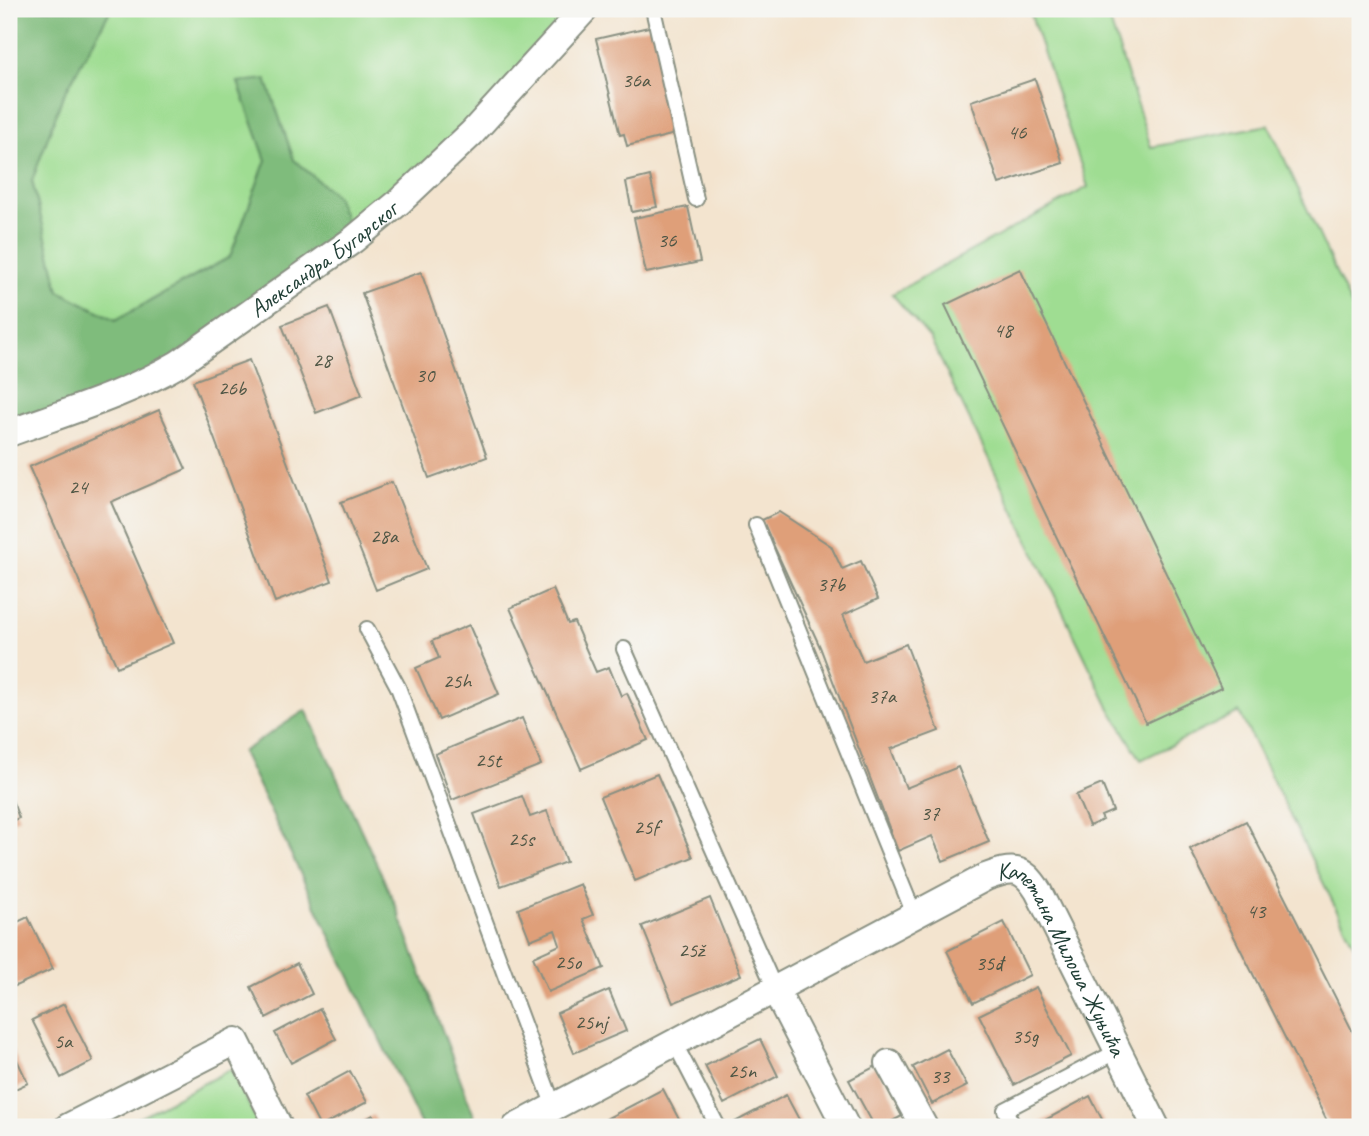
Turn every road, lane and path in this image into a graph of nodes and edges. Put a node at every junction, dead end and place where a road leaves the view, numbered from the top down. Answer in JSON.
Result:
{"nodes":[{"id":1,"x":585,"y":9,"type":"edge"},
{"id":2,"x":653,"y":9,"type":"edge"},
{"id":3,"x":696,"y":199,"type":"dead end"},
{"id":4,"x":9,"y":433,"type":"edge"},
{"id":5,"x":756,"y":525,"type":"dead end"},
{"id":6,"x":367,"y":629,"type":"dead end"},
{"id":7,"x":624,"y":649,"type":"dead end"},
{"id":8,"x":914,"y":914,"type":"junction"},
{"id":9,"x":775,"y":989,"type":"junction"},
{"id":10,"x":674,"y":1042,"type":"junction"},
{"id":11,"x":1118,"y":1051,"type":"junction"},
{"id":12,"x":889,"y":1063,"type":"dead end"},
{"id":13,"x":559,"y":1117,"type":"edge"},
{"id":14,"x":68,"y":1127,"type":"edge"},
{"id":15,"x":279,"y":1127,"type":"edge"},
{"id":16,"x":516,"y":1127,"type":"edge"},
{"id":17,"x":718,"y":1127,"type":"edge"},
{"id":18,"x":846,"y":1127,"type":"edge"},
{"id":19,"x":924,"y":1127,"type":"edge"},
{"id":20,"x":1014,"y":1127,"type":"edge"},
{"id":21,"x":1156,"y":1127,"type":"edge"}],
"edges":[{"from":1,"to":4,"type":"street","name":"Александра Бугарског"},
{"from":2,"to":3,"type":"lane"},
{"from":5,"to":8,"type":"lane"},
{"from":6,"to":13,"type":"lane"},
{"from":7,"to":9,"type":"lane"},
{"from":8,"to":9,"type":"street","name":"Капетана Милоша Жуњића"},
{"from":8,"to":11,"type":"street","name":"Капетана Милоша Жуњића"},
{"from":9,"to":10,"type":"street","name":"Капетана Милоша Жуњића"},
{"from":9,"to":18,"type":"street"},
{"from":10,"to":13,"type":"street","name":"Капетана Милоша Жуњића"},
{"from":10,"to":17,"type":"lane"},
{"from":11,"to":20,"type":"lane"},
{"from":11,"to":21,"type":"street","name":"Капетана Милоша Жуњића"},
{"from":12,"to":19,"type":"street"},
{"from":13,"to":16,"type":"street","name":"Капетана Милоша Жуњића"},
{"from":14,"to":15,"type":"street"}]}
